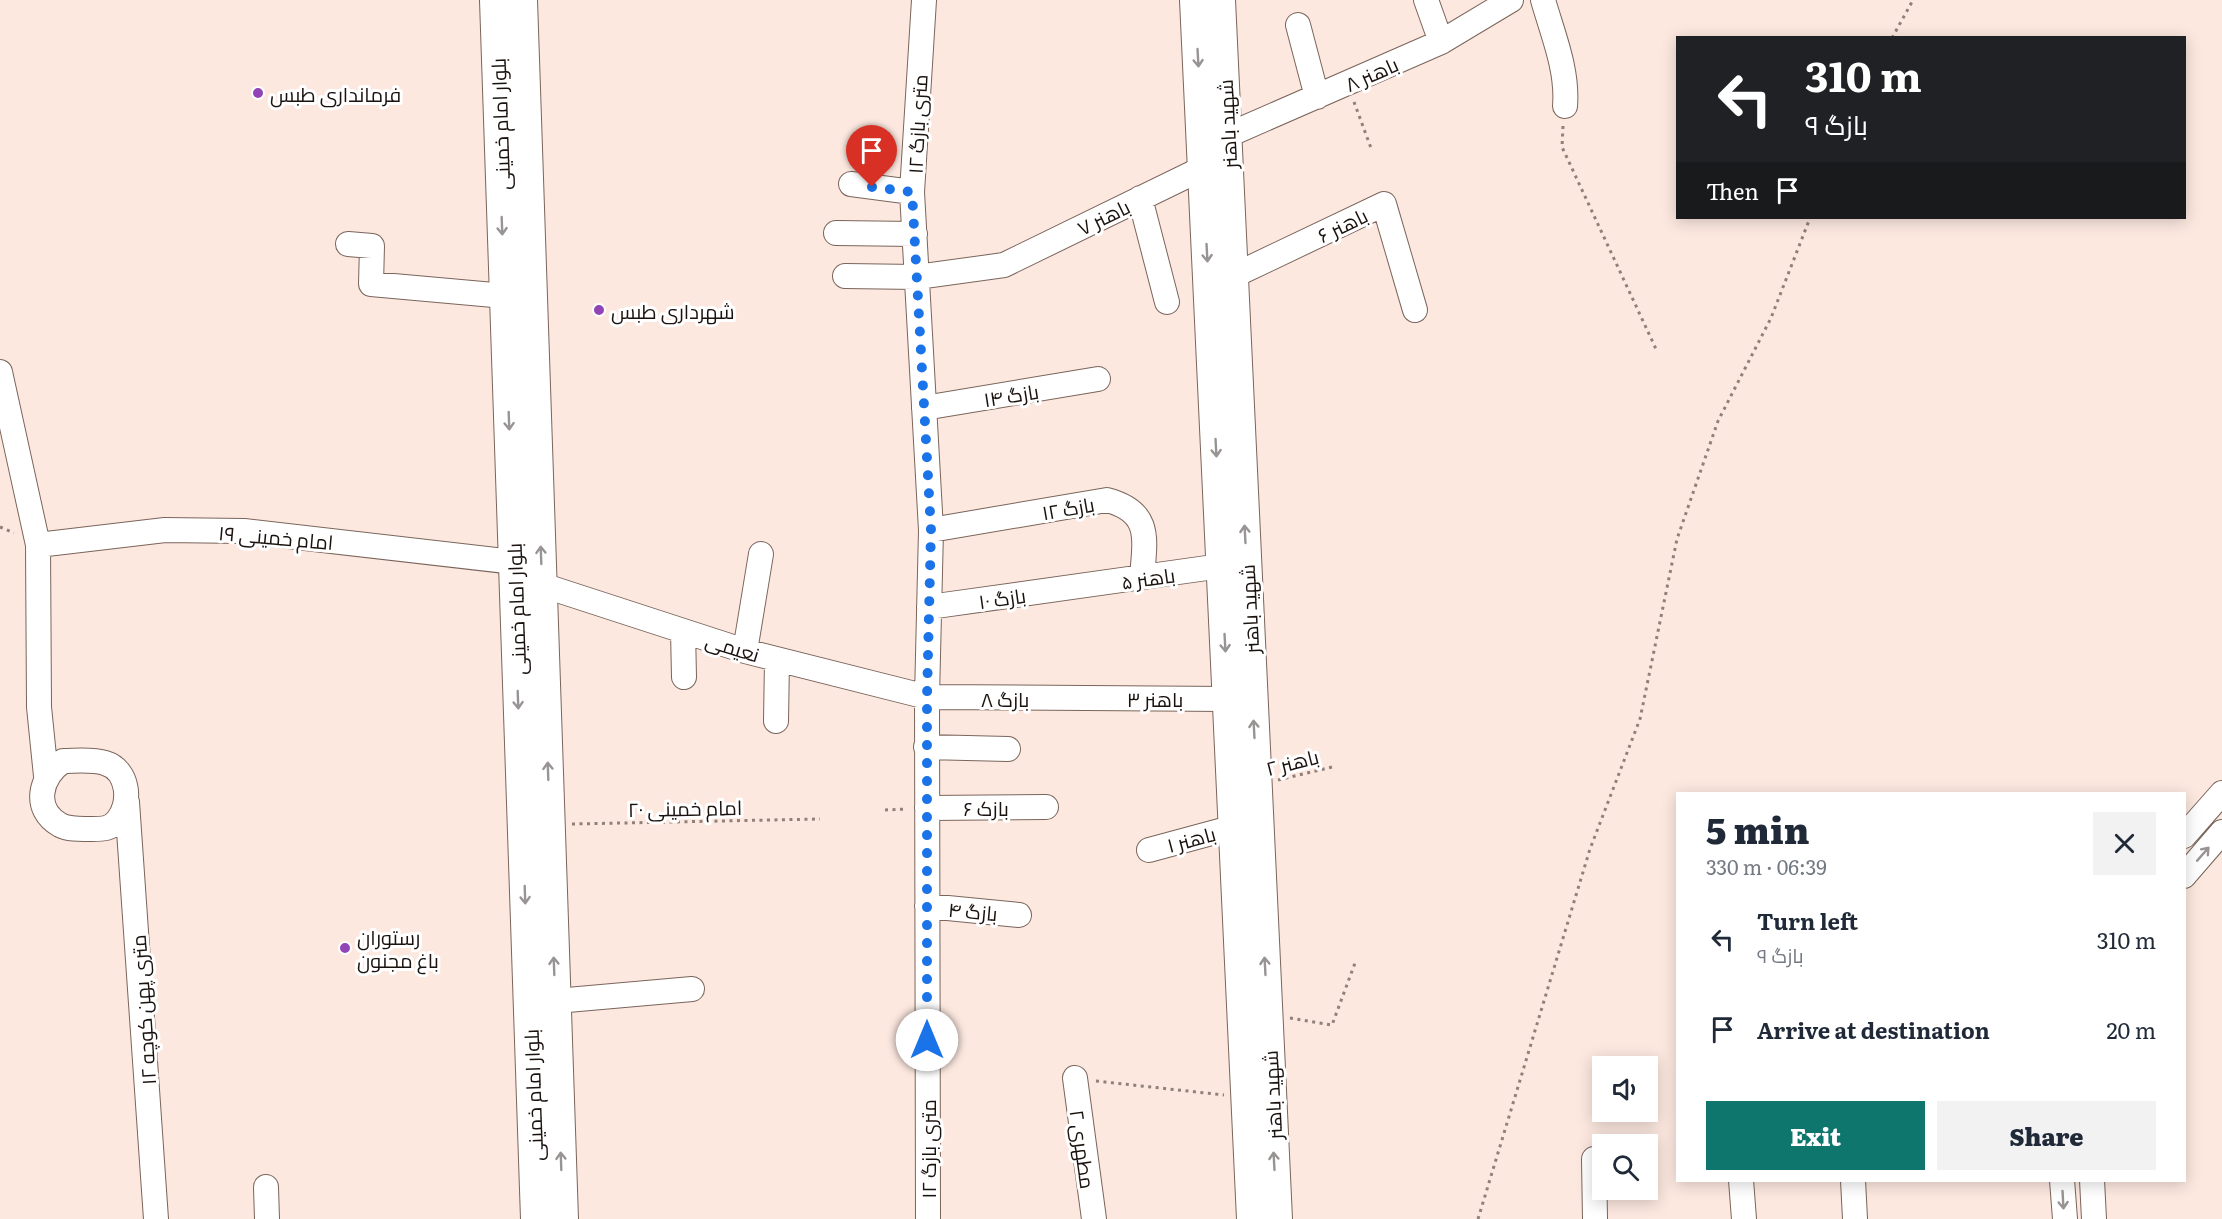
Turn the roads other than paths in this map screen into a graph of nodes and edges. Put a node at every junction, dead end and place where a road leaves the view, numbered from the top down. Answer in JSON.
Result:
{"nodes":[{"id":1,"x":495,"y":0,"type":"edge"},
{"id":2,"x":522,"y":0,"type":"edge"},
{"id":3,"x":924,"y":0,"type":"edge"},
{"id":4,"x":1195,"y":0,"type":"edge"},
{"id":5,"x":1220,"y":0,"type":"edge"},
{"id":6,"x":1426,"y":0,"type":"edge"},
{"id":7,"x":1511,"y":0,"type":"edge"},
{"id":8,"x":1543,"y":0,"type":"edge"},
{"id":9,"x":1298,"y":25,"type":"dead end"},
{"id":10,"x":1441,"y":42,"type":"junction"},
{"id":11,"x":510,"y":44,"type":"junction"},
{"id":12,"x":1317,"y":97,"type":"junction"},
{"id":13,"x":1565,"y":106,"type":"road end"},
{"id":14,"x":1226,"y":136,"type":"junction"},
{"id":15,"x":1203,"y":168,"type":"junction"},
{"id":16,"x":851,"y":184,"type":"dead end"},
{"id":17,"x":912,"y":192,"type":"junction"},
{"id":18,"x":1140,"y":198,"type":"junction"},
{"id":19,"x":836,"y":233,"type":"dead end"},
{"id":20,"x":915,"y":234,"type":"junction"},
{"id":21,"x":348,"y":244,"type":"dead end"},
{"id":22,"x":845,"y":276,"type":"dead end"},
{"id":23,"x":1233,"y":276,"type":"junction"},
{"id":24,"x":917,"y":277,"type":"junction"},
{"id":25,"x":505,"y":296,"type":"junction"},
{"id":26,"x":1167,"y":302,"type":"dead end"},
{"id":27,"x":1415,"y":310,"type":"dead end"},
{"id":28,"x":0,"y":372,"type":"edge"},
{"id":29,"x":1098,"y":379,"type":"dead end"},
{"id":30,"x":924,"y":408,"type":"junction"},
{"id":31,"x":931,"y":530,"type":"junction"},
{"id":32,"x":38,"y":545,"type":"junction"},
{"id":33,"x":761,"y":554,"type":"dead end"},
{"id":34,"x":514,"y":562,"type":"junction"},
{"id":35,"x":1221,"y":566,"type":"junction"},
{"id":36,"x":1143,"y":577,"type":"junction"},
{"id":37,"x":542,"y":585,"type":"junction"},
{"id":38,"x":1075,"y":587,"type":"joint"},
{"id":39,"x":929,"y":607,"type":"junction"},
{"id":40,"x":683,"y":631,"type":"junction"},
{"id":41,"x":745,"y":651,"type":"junction"},
{"id":42,"x":777,"y":660,"type":"junction"},
{"id":43,"x":684,"y":677,"type":"dead end"},
{"id":44,"x":927,"y":697,"type":"junction"},
{"id":45,"x":1083,"y":698,"type":"joint"},
{"id":46,"x":1240,"y":698,"type":"junction"},
{"id":47,"x":776,"y":721,"type":"dead end"},
{"id":48,"x":927,"y":747,"type":"junction"},
{"id":49,"x":1008,"y":749,"type":"dead end"},
{"id":50,"x":46,"y":776,"type":"junction"},
{"id":51,"x":2222,"y":793,"type":"edge"},
{"id":52,"x":127,"y":801,"type":"junction"},
{"id":53,"x":1046,"y":807,"type":"dead end"},
{"id":54,"x":927,"y":808,"type":"junction"},
{"id":55,"x":1234,"y":827,"type":"junction"},
{"id":56,"x":2222,"y":832,"type":"edge"},
{"id":57,"x":2186,"y":834,"type":"edge"},
{"id":58,"x":1149,"y":850,"type":"dead end"},
{"id":59,"x":2186,"y":874,"type":"edge"},
{"id":60,"x":927,"y":906,"type":"junction"},
{"id":61,"x":1019,"y":915,"type":"dead end"},
{"id":62,"x":692,"y":989,"type":"dead end"},
{"id":63,"x":556,"y":1001,"type":"junction"},
{"id":64,"x":1075,"y":1078,"type":"road end"},
{"id":65,"x":1741,"y":1182,"type":"edge"},
{"id":66,"x":1853,"y":1182,"type":"edge"},
{"id":67,"x":2062,"y":1182,"type":"edge"},
{"id":68,"x":2092,"y":1182,"type":"edge"},
{"id":69,"x":266,"y":1187,"type":"dead end"},
{"id":70,"x":1595,"y":1200,"type":"edge"},
{"id":71,"x":156,"y":1219,"type":"edge"},
{"id":72,"x":267,"y":1219,"type":"edge"},
{"id":73,"x":536,"y":1219,"type":"edge"},
{"id":74,"x":563,"y":1219,"type":"edge"},
{"id":75,"x":927,"y":1219,"type":"edge"},
{"id":76,"x":1094,"y":1219,"type":"edge"},
{"id":77,"x":1252,"y":1219,"type":"edge"},
{"id":78,"x":1277,"y":1219,"type":"edge"},
{"id":79,"x":1595,"y":1219,"type":"edge"},
{"id":80,"x":1744,"y":1219,"type":"edge"},
{"id":81,"x":1855,"y":1219,"type":"edge"},
{"id":82,"x":2064,"y":1219,"type":"edge"},
{"id":83,"x":2094,"y":1219,"type":"edge"}],
"edges":[{"from":1,"to":11,"type":"main road","name":"بلوار امام خمینی"},
{"from":2,"to":11,"type":"main road","name":"بلوار امام خمینی"},
{"from":3,"to":17,"type":"street","name":"۱۲ متری بازگ"},
{"from":4,"to":15,"type":"main road","name":"شهید باهنر","one_way":true},
{"from":5,"to":14,"type":"main road","name":"شهید باهنر"},
{"from":6,"to":10,"type":"street"},
{"from":7,"to":10,"type":"street","name":"باهنر ۸"},
{"from":8,"to":13,"type":"street"},
{"from":9,"to":12,"type":"street"},
{"from":10,"to":12,"type":"street","name":"باهنر ۸"},
{"from":11,"to":25,"type":"main road","name":"بلوار امام خمینی","one_way":true},
{"from":37,"to":11,"type":"main road","name":"بلوار امام خمینی","one_way":true},
{"from":12,"to":14,"type":"street","name":"باهنر ۸"},
{"from":14,"to":23,"type":"main road","name":"شهید باهنر"},
{"from":15,"to":18,"type":"street","name":"باهنر ۷"},
{"from":15,"to":35,"type":"main road","name":"شهید باهنر","one_way":true},
{"from":16,"to":17,"type":"street"},
{"from":17,"to":20,"type":"street","name":"۱۲ متری بازگ"},
{"from":18,"to":24,"type":"street","name":"باهنر ۷"},
{"from":18,"to":26,"type":"street"},
{"from":19,"to":20,"type":"street"},
{"from":20,"to":24,"type":"street","name":"۱۲ متری بازگ"},
{"from":21,"to":25,"type":"street"},
{"from":22,"to":24,"type":"street","name":"باهنر ۷"},
{"from":23,"to":27,"type":"street","name":"باهنر ۶"},
{"from":46,"to":23,"type":"main road","name":"شهید باهنر","one_way":true},
{"from":24,"to":30,"type":"street","name":"۱۲ متری بازگ"},
{"from":25,"to":34,"type":"main road","name":"بلوار امام خمینی","one_way":true},
{"from":28,"to":32,"type":"street"},
{"from":29,"to":30,"type":"street","name":"بازگ ۱۴"},
{"from":30,"to":31,"type":"street","name":"۱۲ متری بازگ"},
{"from":31,"to":36,"type":"street","name":"بازگ ۱۲"},
{"from":31,"to":39,"type":"street","name":"۱۲ متری بازگ"},
{"from":32,"to":34,"type":"street","name":"امام خمینی ۱۹"},
{"from":32,"to":50,"type":"street"},
{"from":33,"to":41,"type":"street"},
{"from":34,"to":73,"type":"main road","name":"بلوار امام خمینی","one_way":true},
{"from":35,"to":36,"type":"street","name":"باهنر ۵"},
{"from":35,"to":46,"type":"main road","name":"شهید باهنر","one_way":true},
{"from":36,"to":38,"type":"street","name":"باهنر ۵"},
{"from":37,"to":40,"type":"street","name":"نعیمی"},
{"from":63,"to":37,"type":"main road","name":"بلوار امام خمینی","one_way":true},
{"from":38,"to":39,"type":"street","name":"بازگ ۱۰"},
{"from":39,"to":44,"type":"street","name":"۱۲ متری بازگ"},
{"from":40,"to":41,"type":"street","name":"نعیمی"},
{"from":40,"to":43,"type":"street"},
{"from":41,"to":42,"type":"street","name":"نعیمی"},
{"from":42,"to":44,"type":"street","name":"نعیمی"},
{"from":42,"to":47,"type":"street"},
{"from":44,"to":45,"type":"street","name":"بازگ ۸"},
{"from":44,"to":48,"type":"street","name":"۱۲ متری بازگ"},
{"from":45,"to":46,"type":"street","name":"باهنر ۳"},
{"from":46,"to":55,"type":"main road","name":"شهید باهنر"},
{"from":78,"to":46,"type":"main road","name":"شهید باهنر","one_way":true},
{"from":48,"to":49,"type":"street"},
{"from":48,"to":54,"type":"street","name":"۱۲ متری بازگ"},
{"from":50,"to":52,"type":"street"},
{"from":50,"to":52,"type":"street"},
{"from":51,"to":57,"type":"street"},
{"from":52,"to":71,"type":"street","name":"۱۲ متری پهن کوچه"},
{"from":53,"to":54,"type":"street","name":"بازک ۶"},
{"from":54,"to":60,"type":"street","name":"۱۲ متری بازگ"},
{"from":55,"to":58,"type":"street","name":"باهنر ۱"},
{"from":55,"to":77,"type":"main road","name":"شهید باهنر"},
{"from":59,"to":56,"type":"street","one_way":true},
{"from":60,"to":61,"type":"street","name":"بازگ ۴"},
{"from":60,"to":75,"type":"street","name":"۱۲ متری بازگ"},
{"from":62,"to":63,"type":"street"},
{"from":74,"to":63,"type":"main road","name":"بلوار امام خمینی","one_way":true},
{"from":64,"to":76,"type":"street","name":"مطهری ۲"},
{"from":65,"to":80,"type":"street"},
{"from":66,"to":81,"type":"street"},
{"from":67,"to":82,"type":"street","one_way":true},
{"from":68,"to":83,"type":"street"},
{"from":69,"to":72,"type":"street"},
{"from":70,"to":79,"type":"street"}]}
